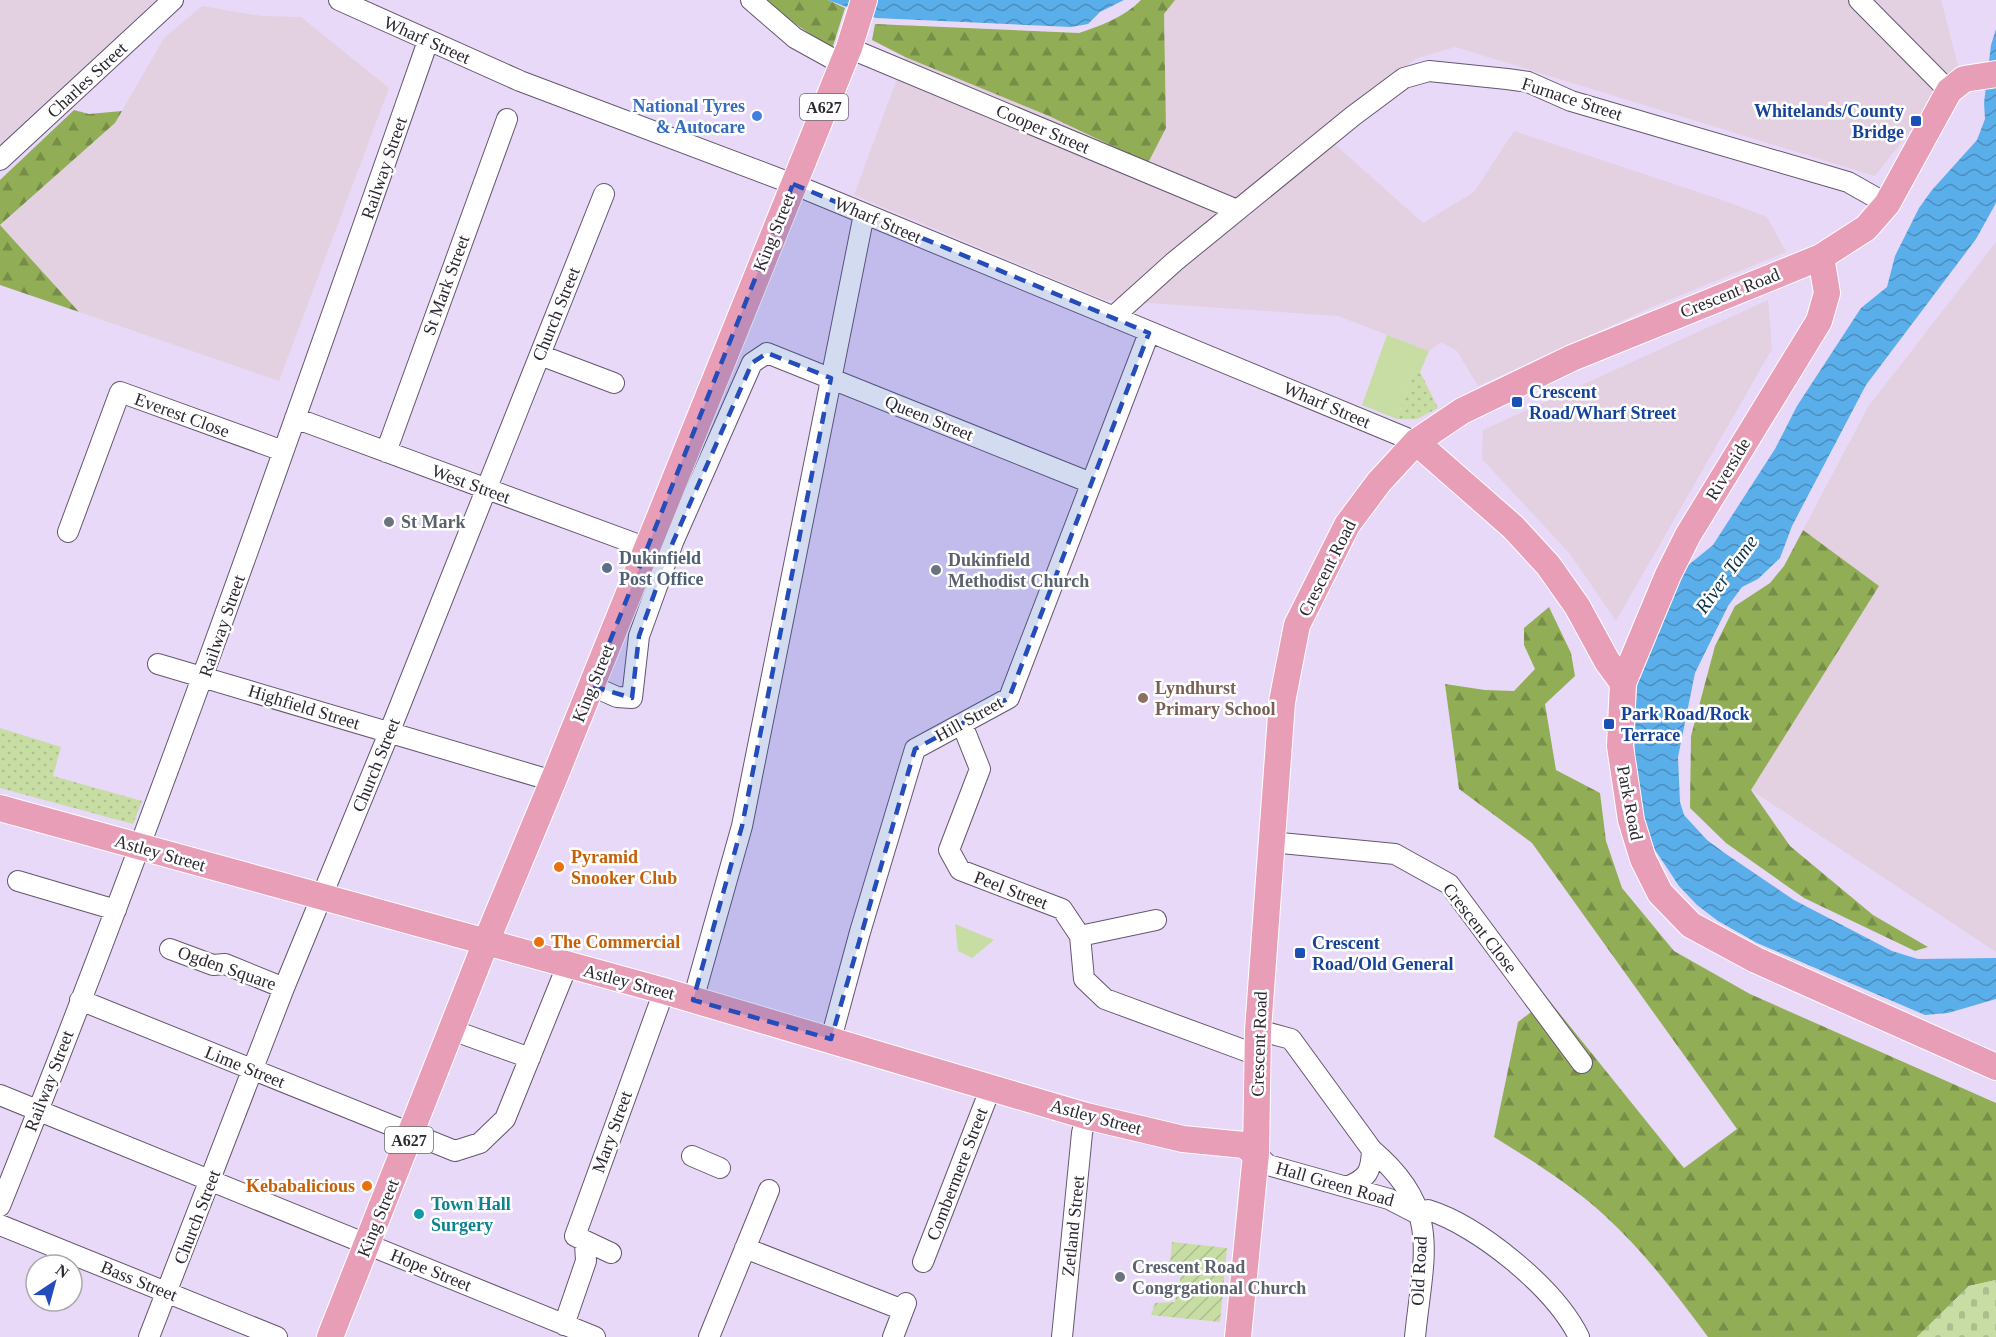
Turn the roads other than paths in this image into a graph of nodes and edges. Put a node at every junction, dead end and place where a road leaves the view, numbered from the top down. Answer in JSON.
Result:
{"nodes":[{"id":1,"x":173,"y":0,"type":"edge"},
{"id":2,"x":339,"y":0,"type":"edge"},
{"id":3,"x":751,"y":0,"type":"edge"},
{"id":4,"x":864,"y":0,"type":"edge"},
{"id":5,"x":1859,"y":0,"type":"edge"},
{"id":6,"x":428,"y":41,"type":"junction"},
{"id":7,"x":849,"y":47,"type":"junction"},
{"id":8,"x":1989,"y":76,"type":"edge"},
{"id":9,"x":1949,"y":91,"type":"junction"},
{"id":10,"x":507,"y":119,"type":"dead end"},
{"id":11,"x":0,"y":160,"type":"edge"},
{"id":12,"x":793,"y":184,"type":"junction"},
{"id":13,"x":604,"y":194,"type":"dead end"},
{"id":14,"x":1887,"y":204,"type":"junction"},
{"id":15,"x":1237,"y":210,"type":"junction"},
{"id":16,"x":864,"y":214,"type":"junction"},
{"id":17,"x":1821,"y":257,"type":"junction"},
{"id":18,"x":1113,"y":317,"type":"junction"},
{"id":19,"x":1149,"y":333,"type":"junction"},
{"id":20,"x":540,"y":355,"type":"junction"},
{"id":21,"x":831,"y":378,"type":"junction"},
{"id":22,"x":614,"y":383,"type":"dead end"},
{"id":23,"x":296,"y":418,"type":"junction"},
{"id":24,"x":1416,"y":442,"type":"junction"},
{"id":25,"x":283,"y":451,"type":"junction"},
{"id":26,"x":386,"y":452,"type":"junction"},
{"id":27,"x":1091,"y":483,"type":"junction"},
{"id":28,"x":486,"y":490,"type":"junction"},
{"id":29,"x":68,"y":532,"type":"dead end"},
{"id":30,"x":647,"y":548,"type":"junction"},
{"id":31,"x":158,"y":664,"type":"dead end"},
{"id":32,"x":204,"y":677,"type":"junction"},
{"id":33,"x":1623,"y":683,"type":"junction"},
{"id":34,"x":592,"y":686,"type":"junction"},
{"id":35,"x":962,"y":724,"type":"junction"},
{"id":36,"x":389,"y":733,"type":"junction"},
{"id":37,"x":553,"y":781,"type":"junction"},
{"id":38,"x":0,"y":807,"type":"edge"},
{"id":39,"x":1270,"y":842,"type":"junction"},
{"id":40,"x":141,"y":847,"type":"junction"},
{"id":41,"x":18,"y":881,"type":"dead end"},
{"id":42,"x":321,"y":898,"type":"junction"},
{"id":43,"x":116,"y":910,"type":"junction"},
{"id":44,"x":1156,"y":920,"type":"dead end"},
{"id":45,"x":1080,"y":936,"type":"junction"},
{"id":46,"x":486,"y":942,"type":"junction"},
{"id":47,"x":170,"y":949,"type":"dead end"},
{"id":48,"x":567,"y":966,"type":"junction"},
{"id":49,"x":284,"y":988,"type":"junction"},
{"id":50,"x":664,"y":991,"type":"junction"},
{"id":51,"x":80,"y":1000,"type":"junction"},
{"id":52,"x":693,"y":1000,"type":"junction"},
{"id":53,"x":452,"y":1030,"type":"junction"},
{"id":54,"x":831,"y":1039,"type":"junction"},
{"id":55,"x":1257,"y":1042,"type":"junction"},
{"id":56,"x":530,"y":1058,"type":"junction"},
{"id":57,"x":1582,"y":1063,"type":"dead end"},
{"id":58,"x":1996,"y":1067,"type":"edge"},
{"id":59,"x":252,"y":1071,"type":"junction"},
{"id":60,"x":990,"y":1087,"type":"junction"},
{"id":61,"x":0,"y":1095,"type":"edge"},
{"id":62,"x":38,"y":1111,"type":"junction"},
{"id":63,"x":1086,"y":1116,"type":"junction"},
{"id":64,"x":412,"y":1132,"type":"junction"},
{"id":65,"x":1372,"y":1150,"type":"junction"},
{"id":66,"x":1256,"y":1154,"type":"junction"},
{"id":67,"x":692,"y":1156,"type":"dead end"},
{"id":68,"x":720,"y":1168,"type":"dead end"},
{"id":69,"x":211,"y":1181,"type":"junction"},
{"id":70,"x":1347,"y":1187,"type":"junction"},
{"id":71,"x":769,"y":1190,"type":"dead end"},
{"id":72,"x":0,"y":1206,"type":"edge"},
{"id":73,"x":1420,"y":1215,"type":"junction"},
{"id":74,"x":0,"y":1225,"type":"edge"},
{"id":75,"x":573,"y":1236,"type":"junction"},
{"id":76,"x":368,"y":1245,"type":"junction"},
{"id":77,"x":745,"y":1248,"type":"junction"},
{"id":78,"x":611,"y":1253,"type":"dead end"},
{"id":79,"x":922,"y":1262,"type":"dead end"},
{"id":80,"x":167,"y":1292,"type":"junction"},
{"id":81,"x":564,"y":1324,"type":"junction"},
{"id":82,"x":149,"y":1337,"type":"edge"},
{"id":83,"x":277,"y":1337,"type":"edge"},
{"id":84,"x":330,"y":1337,"type":"edge"},
{"id":85,"x":595,"y":1337,"type":"edge"},
{"id":86,"x":709,"y":1337,"type":"edge"},
{"id":87,"x":893,"y":1337,"type":"edge"},
{"id":88,"x":1062,"y":1337,"type":"edge"},
{"id":89,"x":1238,"y":1337,"type":"edge"},
{"id":90,"x":1414,"y":1337,"type":"edge"},
{"id":91,"x":1579,"y":1337,"type":"edge"}],
"edges":[{"from":1,"to":11,"type":"street","name":"Charles Street"},
{"from":2,"to":6,"type":"street","name":"Wharf Street"},
{"from":3,"to":7,"type":"street","name":"Cooper Street"},
{"from":4,"to":7,"type":"main road","number":"A627"},
{"from":5,"to":9,"type":"street"},
{"from":6,"to":12,"type":"street","name":"Wharf Street"},
{"from":6,"to":23,"type":"street","name":"Railway Street"},
{"from":7,"to":12,"type":"main road","name":"King Street","number":"A627"},
{"from":7,"to":15,"type":"street","name":"Cooper Street"},
{"from":8,"to":9,"type":"main road"},
{"from":9,"to":14,"type":"main road","name":"Crescent Road"},
{"from":10,"to":26,"type":"street","name":"St Mark Street"},
{"from":12,"to":16,"type":"street","name":"Wharf Street"},
{"from":12,"to":30,"type":"main road","name":"King Street","number":"A627"},
{"from":13,"to":20,"type":"street","name":"Church Street"},
{"from":14,"to":15,"type":"street","name":"Furnace Street"},
{"from":14,"to":17,"type":"main road","name":"Crescent Road"},
{"from":15,"to":18,"type":"street","name":"Furnace Street"},
{"from":16,"to":18,"type":"street","name":"Wharf Street"},
{"from":16,"to":21,"type":"street"},
{"from":17,"to":24,"type":"main road","name":"Crescent Road"},
{"from":17,"to":33,"type":"main road","name":"Riverside"},
{"from":18,"to":19,"type":"street","name":"Wharf Street"},
{"from":19,"to":24,"type":"street","name":"Wharf Street"},
{"from":19,"to":27,"type":"street","name":"Hill Street"},
{"from":20,"to":22,"type":"street"},
{"from":20,"to":28,"type":"street","name":"Church Street"},
{"from":21,"to":27,"type":"street","name":"Queen Street"},
{"from":21,"to":34,"type":"street","name":"Queen Street"},
{"from":21,"to":52,"type":"street"},
{"from":23,"to":25,"type":"street","name":"Railway Street"},
{"from":23,"to":26,"type":"street","name":"West Street"},
{"from":24,"to":33,"type":"main road"},
{"from":24,"to":39,"type":"main road","name":"Crescent Road"},
{"from":25,"to":29,"type":"street","name":"Everest Close"},
{"from":25,"to":32,"type":"street","name":"Railway Street"},
{"from":26,"to":28,"type":"street","name":"West Street"},
{"from":27,"to":35,"type":"street","name":"Hill Street"},
{"from":28,"to":30,"type":"street","name":"West Street"},
{"from":28,"to":36,"type":"street","name":"Church Street"},
{"from":30,"to":34,"type":"main road","name":"King Street","number":"A627"},
{"from":31,"to":32,"type":"street","name":"Highfield Street"},
{"from":32,"to":36,"type":"street","name":"Highfield Street"},
{"from":32,"to":40,"type":"street","name":"Railway Street"},
{"from":33,"to":58,"type":"main road","name":"Park Road"},
{"from":34,"to":37,"type":"main road","name":"King Street","number":"A627"},
{"from":35,"to":45,"type":"street","name":"Peel Street"},
{"from":35,"to":54,"type":"street","name":"Hill Street"},
{"from":36,"to":37,"type":"street","name":"Highfield Street"},
{"from":36,"to":42,"type":"street","name":"Church Street"},
{"from":37,"to":46,"type":"main road","name":"King Street","number":"A627"},
{"from":38,"to":40,"type":"main road","name":"Astley Street"},
{"from":39,"to":55,"type":"main road","name":"Crescent Road"},
{"from":39,"to":57,"type":"street","name":"Crescent Close"},
{"from":40,"to":42,"type":"main road","name":"Astley Street"},
{"from":40,"to":43,"type":"street","name":"Railway Street"},
{"from":41,"to":43,"type":"street"},
{"from":42,"to":46,"type":"main road","name":"Astley Street"},
{"from":42,"to":49,"type":"street","name":"Church Street"},
{"from":43,"to":51,"type":"street","name":"Railway Street"},
{"from":44,"to":45,"type":"street"},
{"from":45,"to":55,"type":"street","name":"Peel Street"},
{"from":46,"to":48,"type":"main road","name":"Astley Street"},
{"from":46,"to":53,"type":"main road","name":"King Street","number":"A627"},
{"from":47,"to":49,"type":"street","name":"Ogden Square"},
{"from":48,"to":50,"type":"main road","name":"Astley Street"},
{"from":48,"to":56,"type":"street","name":"Lime Street"},
{"from":49,"to":59,"type":"street","name":"Church Street"},
{"from":50,"to":52,"type":"main road","name":"Astley Street"},
{"from":50,"to":75,"type":"street","name":"Mary Street"},
{"from":51,"to":59,"type":"street","name":"Lime Street"},
{"from":51,"to":62,"type":"street","name":"Railway Street"},
{"from":52,"to":54,"type":"main road","name":"Astley Street"},
{"from":53,"to":56,"type":"street"},
{"from":53,"to":64,"type":"main road","name":"King Street","number":"A627"},
{"from":54,"to":60,"type":"main road","name":"Astley Street"},
{"from":55,"to":65,"type":"street","name":"Old Road"},
{"from":55,"to":66,"type":"main road","name":"Crescent Road"},
{"from":56,"to":64,"type":"street","name":"Lime Street"},
{"from":59,"to":64,"type":"street","name":"Lime Street"},
{"from":59,"to":69,"type":"street","name":"Church Street"},
{"from":60,"to":63,"type":"main road","name":"Astley Street"},
{"from":60,"to":79,"type":"street","name":"Combermere Street"},
{"from":61,"to":62,"type":"street","name":"Hope Street"},
{"from":62,"to":69,"type":"street","name":"Hope Street"},
{"from":62,"to":72,"type":"street","name":"Railway Street"},
{"from":63,"to":66,"type":"main road","name":"Astley Street"},
{"from":63,"to":88,"type":"street","name":"Zetland Street"},
{"from":64,"to":76,"type":"main road","name":"King Street","number":"A627"},
{"from":65,"to":70,"type":"street"},
{"from":65,"to":73,"type":"street","name":"Old Road"},
{"from":66,"to":70,"type":"street","name":"Hall Green Road"},
{"from":66,"to":89,"type":"main road","name":"Crescent Road"},
{"from":67,"to":68,"type":"street"},
{"from":69,"to":76,"type":"street","name":"Hope Street"},
{"from":69,"to":80,"type":"street","name":"Church Street"},
{"from":70,"to":73,"type":"street","name":"Hall Green Road"},
{"from":71,"to":77,"type":"street"},
{"from":73,"to":90,"type":"street","name":"Old Road"},
{"from":73,"to":91,"type":"street","name":"Hall Green Road"},
{"from":74,"to":80,"type":"street","name":"Bass Street"},
{"from":75,"to":78,"type":"street"},
{"from":75,"to":81,"type":"street","name":"Mary Street"},
{"from":76,"to":81,"type":"street","name":"Hope Street"},
{"from":76,"to":84,"type":"main road","name":"King Street","number":"A627"},
{"from":77,"to":86,"type":"street"},
{"from":77,"to":87,"type":"street"},
{"from":80,"to":82,"type":"street","name":"Church Street"},
{"from":80,"to":83,"type":"street","name":"Bass Street"},
{"from":81,"to":85,"type":"street","name":"Hope Street"}]}
